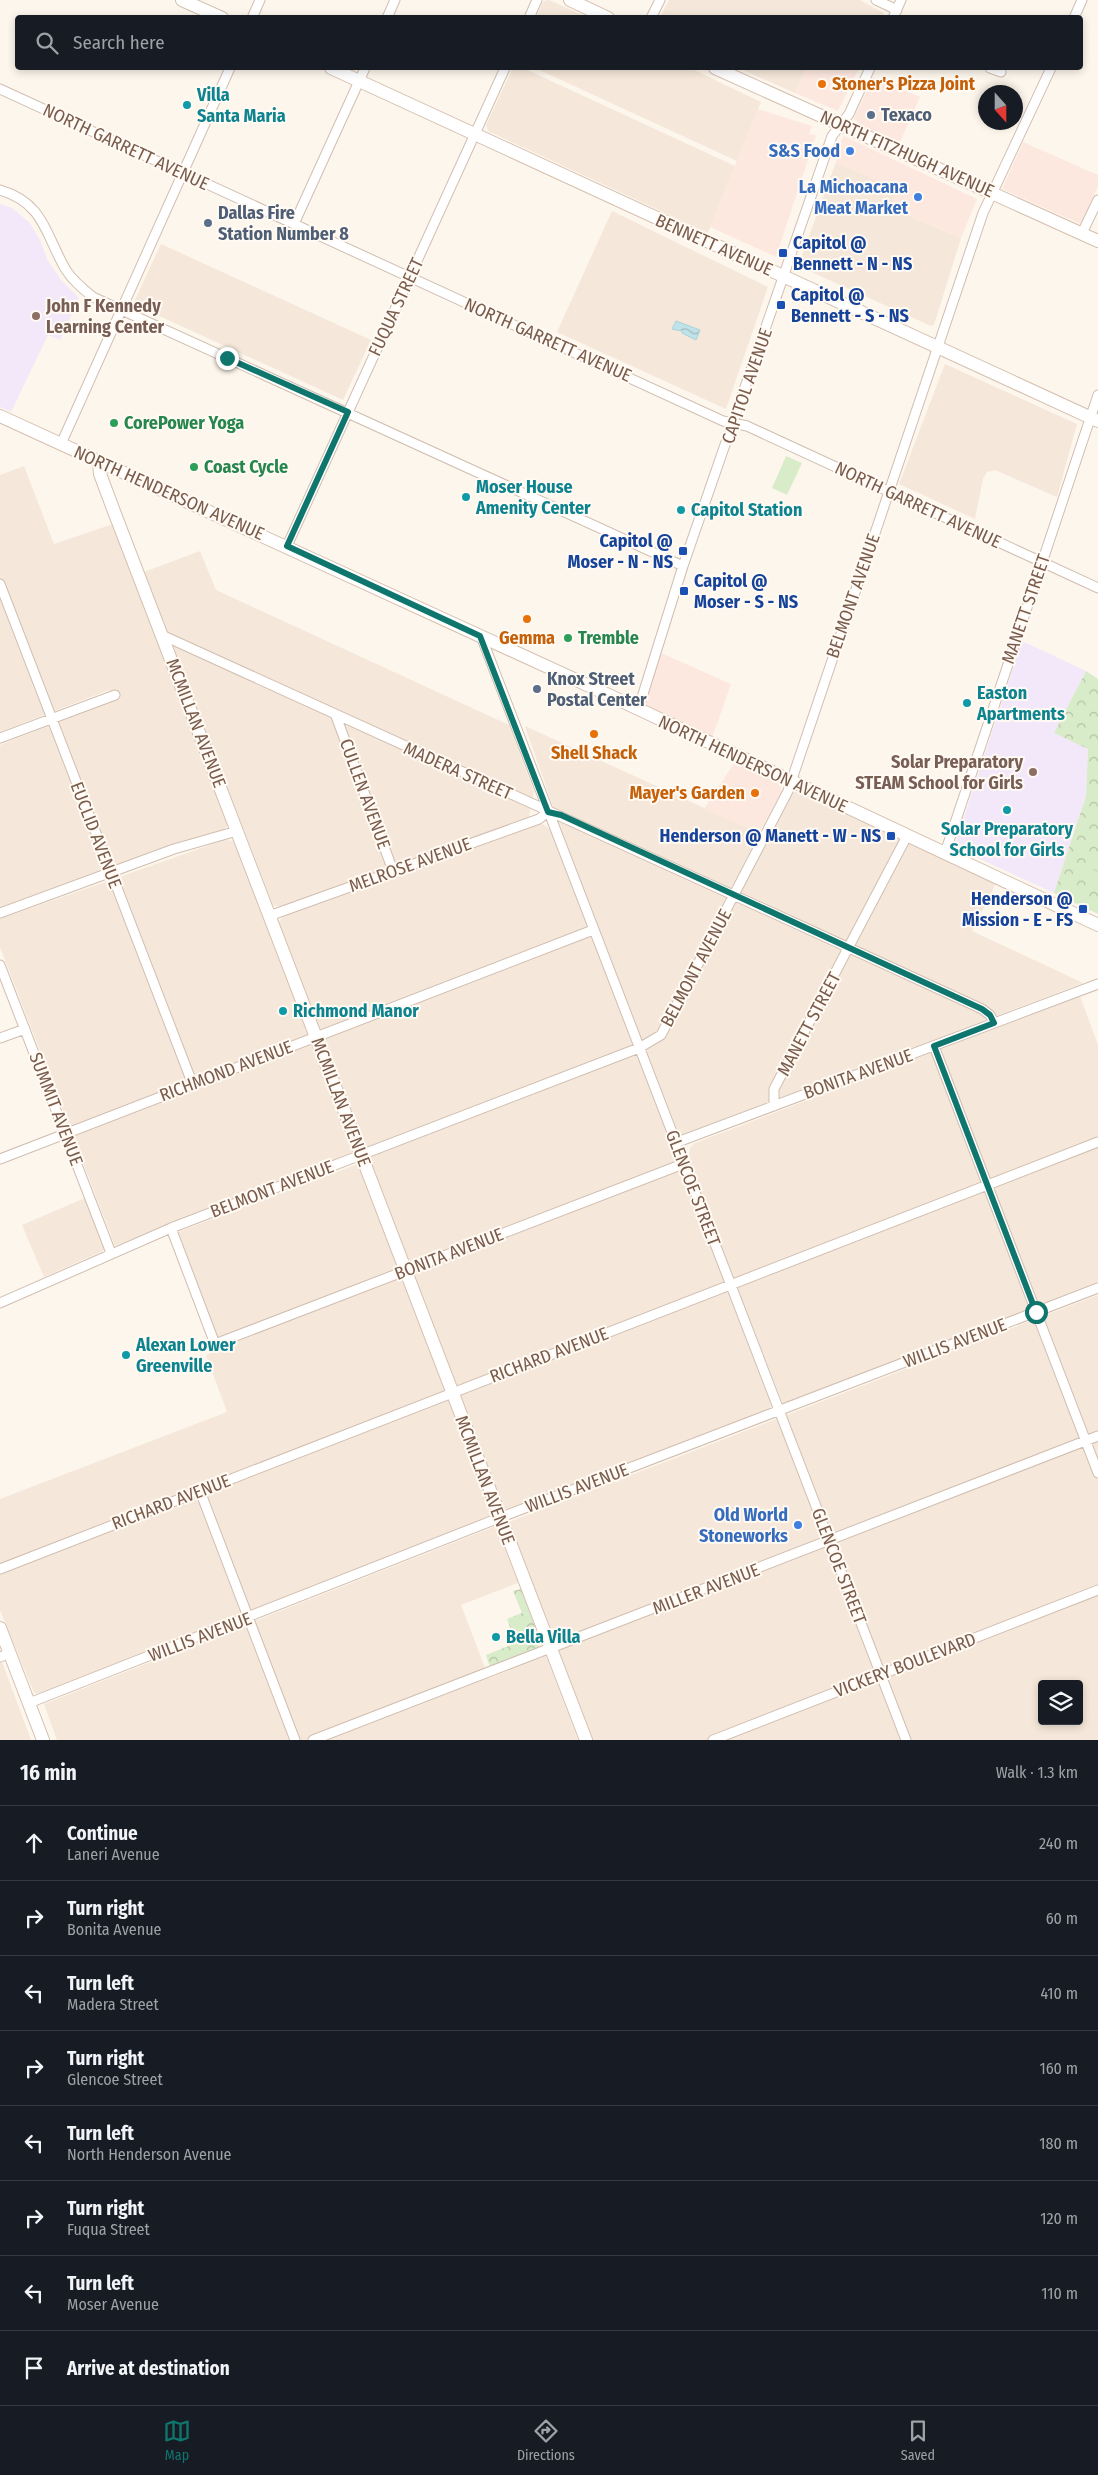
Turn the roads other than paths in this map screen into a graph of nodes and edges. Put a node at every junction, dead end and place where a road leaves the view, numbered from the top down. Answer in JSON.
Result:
{"nodes":[{"id":1,"x":182,"y":0,"type":"edge"},
{"id":2,"x":260,"y":0,"type":"edge"},
{"id":3,"x":395,"y":0,"type":"edge"},
{"id":4,"x":537,"y":0,"type":"edge"},
{"id":5,"x":570,"y":0,"type":"edge"},
{"id":6,"x":660,"y":0,"type":"edge"},
{"id":7,"x":876,"y":0,"type":"edge"},
{"id":8,"x":901,"y":0,"type":"edge"},
{"id":9,"x":1082,"y":0,"type":"edge"},
{"id":10,"x":895,"y":14,"type":"edge"},
{"id":11,"x":215,"y":15,"type":"edge"},
{"id":12,"x":253,"y":15,"type":"edge"},
{"id":13,"x":388,"y":15,"type":"edge"},
{"id":14,"x":530,"y":15,"type":"edge"},
{"id":15,"x":602,"y":15,"type":"edge"},
{"id":16,"x":652,"y":15,"type":"edge"},
{"id":17,"x":1075,"y":15,"type":"edge"},
{"id":18,"x":229,"y":70,"type":"edge"},
{"id":19,"x":335,"y":70,"type":"edge"},
{"id":20,"x":364,"y":70,"type":"edge"},
{"id":21,"x":505,"y":70,"type":"edge"},
{"id":22,"x":719,"y":70,"type":"edge"},
{"id":23,"x":869,"y":70,"type":"edge"},
{"id":24,"x":996,"y":70,"type":"edge"},
{"id":25,"x":1050,"y":70,"type":"edge"},
{"id":26,"x":1001,"y":72,"type":"dead end"},
{"id":27,"x":359,"y":81,"type":"junction"},
{"id":28,"x":0,"y":89,"type":"edge"},
{"id":29,"x":840,"y":126,"type":"junction"},
{"id":30,"x":474,"y":135,"type":"junction"},
{"id":31,"x":182,"y":173,"type":"junction"},
{"id":32,"x":0,"y":190,"type":"edge"},
{"id":33,"x":993,"y":192,"type":"junction"},
{"id":34,"x":1098,"y":200,"type":"edge"},
{"id":35,"x":294,"y":224,"type":"junction"},
{"id":36,"x":1082,"y":233,"type":"junction"},
{"id":37,"x":1098,"y":241,"type":"edge"},
{"id":38,"x":785,"y":276,"type":"junction"},
{"id":39,"x":410,"y":277,"type":"junction"},
{"id":40,"x":121,"y":308,"type":"junction"},
{"id":41,"x":937,"y":345,"type":"junction"},
{"id":42,"x":1098,"y":395,"type":"edge"},
{"id":43,"x":348,"y":412,"type":"junction"},
{"id":44,"x":0,"y":416,"type":"edge"},
{"id":45,"x":1094,"y":419,"type":"edge"},
{"id":46,"x":734,"y":423,"type":"junction"},
{"id":47,"x":61,"y":444,"type":"junction"},
{"id":48,"x":99,"y":462,"type":"junction"},
{"id":49,"x":888,"y":491,"type":"junction"},
{"id":50,"x":287,"y":546,"type":"junction"},
{"id":51,"x":1042,"y":562,"type":"junction"},
{"id":52,"x":683,"y":566,"type":"junction"},
{"id":53,"x":0,"y":584,"type":"edge"},
{"id":54,"x":1098,"y":588,"type":"edge"},
{"id":55,"x":164,"y":636,"type":"junction"},
{"id":56,"x":480,"y":636,"type":"junction"},
{"id":57,"x":115,"y":695,"type":"dead end"},
{"id":58,"x":638,"y":710,"type":"junction"},
{"id":59,"x":336,"y":716,"type":"junction"},
{"id":60,"x":52,"y":718,"type":"junction"},
{"id":61,"x":0,"y":738,"type":"edge"},
{"id":62,"x":790,"y":780,"type":"junction"},
{"id":63,"x":548,"y":812,"type":"junction"},
{"id":64,"x":237,"y":831,"type":"junction"},
{"id":65,"x":907,"y":836,"type":"junction"},
{"id":66,"x":945,"y":853,"type":"junction"},
{"id":67,"x":110,"y":871,"type":"junction"},
{"id":68,"x":393,"y":871,"type":"junction"},
{"id":69,"x":735,"y":894,"type":"junction"},
{"id":70,"x":0,"y":913,"type":"edge"},
{"id":71,"x":270,"y":916,"type":"junction"},
{"id":72,"x":1098,"y":925,"type":"edge"},
{"id":73,"x":593,"y":930,"type":"junction"},
{"id":74,"x":849,"y":947,"type":"junction"},
{"id":75,"x":0,"y":964,"type":"edge"},
{"id":76,"x":1098,"y":984,"type":"edge"},
{"id":77,"x":994,"y":1023,"type":"junction"},
{"id":78,"x":25,"y":1029,"type":"junction"},
{"id":79,"x":316,"y":1036,"type":"junction"},
{"id":80,"x":0,"y":1038,"type":"edge"},
{"id":81,"x":934,"y":1046,"type":"junction"},
{"id":82,"x":639,"y":1048,"type":"junction"},
{"id":83,"x":193,"y":1084,"type":"junction"},
{"id":84,"x":774,"y":1106,"type":"junction"},
{"id":85,"x":66,"y":1134,"type":"junction"},
{"id":86,"x":1098,"y":1142,"type":"edge"},
{"id":87,"x":675,"y":1143,"type":"junction"},
{"id":88,"x":361,"y":1154,"type":"junction"},
{"id":89,"x":0,"y":1160,"type":"edge"},
{"id":90,"x":683,"y":1164,"type":"junction"},
{"id":91,"x":988,"y":1185,"type":"junction"},
{"id":92,"x":171,"y":1228,"type":"junction"},
{"id":93,"x":111,"y":1253,"type":"junction"},
{"id":94,"x":405,"y":1271,"type":"junction"},
{"id":95,"x":730,"y":1285,"type":"junction"},
{"id":96,"x":1098,"y":1288,"type":"edge"},
{"id":97,"x":0,"y":1303,"type":"edge"},
{"id":98,"x":1036,"y":1312,"type":"junction"},
{"id":99,"x":452,"y":1393,"type":"junction"},
{"id":100,"x":779,"y":1411,"type":"junction"},
{"id":101,"x":1098,"y":1436,"type":"edge"},
{"id":102,"x":1086,"y":1441,"type":"junction"},
{"id":103,"x":1098,"y":1473,"type":"edge"},
{"id":104,"x":200,"y":1491,"type":"junction"},
{"id":105,"x":499,"y":1518,"type":"junction"},
{"id":106,"x":829,"y":1541,"type":"junction"},
{"id":107,"x":0,"y":1569,"type":"edge"},
{"id":108,"x":1098,"y":1590,"type":"edge"},
{"id":109,"x":249,"y":1618,"type":"junction"},
{"id":110,"x":0,"y":1628,"type":"edge"},
{"id":111,"x":549,"y":1649,"type":"junction"},
{"id":112,"x":5,"y":1655,"type":"edge"},
{"id":113,"x":881,"y":1674,"type":"junction"},
{"id":114,"x":29,"y":1703,"type":"junction"},
{"id":115,"x":43,"y":1740,"type":"edge"},
{"id":116,"x":295,"y":1740,"type":"edge"},
{"id":117,"x":313,"y":1740,"type":"edge"},
{"id":118,"x":586,"y":1740,"type":"edge"},
{"id":119,"x":713,"y":1740,"type":"edge"},
{"id":120,"x":906,"y":1740,"type":"edge"}],
"edges":[{"from":1,"to":11,"type":"street"},
{"from":2,"to":12,"type":"street"},
{"from":3,"to":13,"type":"street"},
{"from":4,"to":14,"type":"street"},
{"from":5,"to":15,"type":"street"},
{"from":6,"to":16,"type":"street"},
{"from":7,"to":10,"type":"street"},
{"from":8,"to":10,"type":"street"},
{"from":9,"to":17,"type":"street"},
{"from":18,"to":31,"type":"street"},
{"from":19,"to":27,"type":"street","name":"BENNETT AVENUE"},
{"from":20,"to":27,"type":"street"},
{"from":21,"to":30,"type":"street","name":"FUQUA STREET"},
{"from":22,"to":29,"type":"street","name":"NORTH FITZHUGH AVENUE"},
{"from":23,"to":29,"type":"street","name":"CAPITOL AVENUE"},
{"from":24,"to":26,"type":"street"},
{"from":25,"to":33,"type":"street","name":"BELMONT AVENUE"},
{"from":27,"to":30,"type":"street","name":"BENNETT AVENUE"},
{"from":27,"to":35,"type":"street"},
{"from":28,"to":31,"type":"street","name":"NORTH GARRETT AVENUE"},
{"from":29,"to":33,"type":"street","name":"NORTH FITZHUGH AVENUE"},
{"from":29,"to":38,"type":"street","name":"CAPITOL AVENUE"},
{"from":30,"to":38,"type":"street","name":"BENNETT AVENUE"},
{"from":30,"to":39,"type":"street","name":"FUQUA STREET"},
{"from":31,"to":35,"type":"street","name":"NORTH GARRETT AVENUE"},
{"from":31,"to":40,"type":"street"},
{"from":32,"to":40,"type":"street"},
{"from":33,"to":36,"type":"street","name":"NORTH FITZHUGH AVENUE"},
{"from":33,"to":41,"type":"street","name":"BELMONT AVENUE"},
{"from":34,"to":36,"type":"street"},
{"from":35,"to":39,"type":"street","name":"NORTH GARRETT AVENUE"},
{"from":36,"to":37,"type":"street","name":"NORTH FITZHUGH AVENUE"},
{"from":38,"to":41,"type":"street","name":"BENNETT AVENUE"},
{"from":38,"to":46,"type":"street","name":"CAPITOL AVENUE"},
{"from":39,"to":43,"type":"street","name":"FUQUA STREET"},
{"from":39,"to":46,"type":"street","name":"NORTH GARRETT AVENUE"},
{"from":40,"to":43,"type":"street"},
{"from":40,"to":47,"type":"street"},
{"from":41,"to":45,"type":"street","name":"BENNETT AVENUE"},
{"from":41,"to":49,"type":"street","name":"BELMONT AVENUE"},
{"from":42,"to":45,"type":"street","name":"MANETT STREET"},
{"from":43,"to":50,"type":"street","name":"FUQUA STREET"},
{"from":43,"to":52,"type":"street"},
{"from":44,"to":47,"type":"street","name":"NORTH HENDERSON AVENUE"},
{"from":45,"to":51,"type":"street","name":"MANETT STREET"},
{"from":46,"to":49,"type":"street","name":"NORTH GARRETT AVENUE"},
{"from":46,"to":52,"type":"street","name":"CAPITOL AVENUE"},
{"from":47,"to":48,"type":"street","name":"NORTH HENDERSON AVENUE"},
{"from":48,"to":50,"type":"street","name":"NORTH HENDERSON AVENUE"},
{"from":48,"to":55,"type":"street","name":"MCMILLAN AVENUE"},
{"from":49,"to":51,"type":"street","name":"NORTH GARRETT AVENUE"},
{"from":49,"to":62,"type":"street","name":"BELMONT AVENUE"},
{"from":50,"to":56,"type":"street","name":"NORTH HENDERSON AVENUE"},
{"from":51,"to":54,"type":"street","name":"NORTH GARRETT AVENUE"},
{"from":51,"to":66,"type":"street","name":"MANETT STREET"},
{"from":52,"to":58,"type":"street","name":"CAPITOL AVENUE"},
{"from":53,"to":60,"type":"street","name":"EUCLID AVENUE"},
{"from":55,"to":59,"type":"street","name":"MADERA STREET"},
{"from":55,"to":64,"type":"street","name":"MCMILLAN AVENUE"},
{"from":56,"to":58,"type":"street","name":"NORTH HENDERSON AVENUE"},
{"from":56,"to":63,"type":"street","name":"GLENCOE STREET"},
{"from":57,"to":60,"type":"street"},
{"from":58,"to":62,"type":"street","name":"NORTH HENDERSON AVENUE"},
{"from":59,"to":63,"type":"street","name":"MADERA STREET"},
{"from":59,"to":68,"type":"street","name":"CULLEN AVENUE"},
{"from":60,"to":61,"type":"street"},
{"from":60,"to":67,"type":"street","name":"EUCLID AVENUE"},
{"from":62,"to":65,"type":"street","name":"NORTH HENDERSON AVENUE"},
{"from":62,"to":69,"type":"street","name":"BELMONT AVENUE"},
{"from":63,"to":68,"type":"street","name":"MELROSE AVENUE"},
{"from":63,"to":69,"type":"street","name":"MADERA STREET"},
{"from":63,"to":73,"type":"street","name":"GLENCOE STREET"},
{"from":64,"to":67,"type":"street"},
{"from":64,"to":71,"type":"street","name":"MCMILLAN AVENUE"},
{"from":65,"to":66,"type":"street","name":"NORTH HENDERSON AVENUE"},
{"from":65,"to":74,"type":"street","name":"MANETT STREET"},
{"from":66,"to":72,"type":"street","name":"NORTH HENDERSON AVENUE"},
{"from":67,"to":70,"type":"street"},
{"from":67,"to":83,"type":"street","name":"EUCLID AVENUE"},
{"from":68,"to":71,"type":"street","name":"MELROSE AVENUE"},
{"from":69,"to":74,"type":"street","name":"MADERA STREET"},
{"from":69,"to":82,"type":"street","name":"BELMONT AVENUE"},
{"from":71,"to":79,"type":"street","name":"MCMILLAN AVENUE"},
{"from":73,"to":79,"type":"street","name":"RICHMOND AVENUE"},
{"from":73,"to":82,"type":"street","name":"GLENCOE STREET"},
{"from":74,"to":77,"type":"street","name":"MADERA STREET"},
{"from":74,"to":84,"type":"street","name":"MANETT STREET"},
{"from":75,"to":78,"type":"street","name":"SUMMIT AVENUE"},
{"from":76,"to":77,"type":"street","name":"BONITA AVENUE"},
{"from":77,"to":81,"type":"street","name":"BONITA AVENUE"},
{"from":78,"to":80,"type":"street"},
{"from":78,"to":85,"type":"street","name":"SUMMIT AVENUE"},
{"from":79,"to":83,"type":"street","name":"RICHMOND AVENUE"},
{"from":79,"to":88,"type":"street","name":"MCMILLAN AVENUE"},
{"from":81,"to":84,"type":"street","name":"BONITA AVENUE"},
{"from":81,"to":91,"type":"street"},
{"from":82,"to":87,"type":"street","name":"GLENCOE STREET"},
{"from":82,"to":88,"type":"street","name":"BELMONT AVENUE"},
{"from":83,"to":85,"type":"street","name":"RICHMOND AVENUE"},
{"from":84,"to":87,"type":"street","name":"BONITA AVENUE"},
{"from":85,"to":89,"type":"street","name":"RICHMOND AVENUE"},
{"from":85,"to":93,"type":"street","name":"SUMMIT AVENUE"},
{"from":86,"to":91,"type":"street","name":"RICHARD AVENUE"},
{"from":87,"to":90,"type":"street","name":"GLENCOE STREET"},
{"from":88,"to":92,"type":"street","name":"BELMONT AVENUE"},
{"from":88,"to":94,"type":"street","name":"MCMILLAN AVENUE"},
{"from":90,"to":94,"type":"street","name":"BONITA AVENUE"},
{"from":90,"to":95,"type":"street","name":"GLENCOE STREET"},
{"from":91,"to":95,"type":"street","name":"RICHARD AVENUE"},
{"from":91,"to":98,"type":"street"},
{"from":92,"to":93,"type":"street","name":"BELMONT AVENUE"},
{"from":92,"to":94,"type":"street","name":"BONITA AVENUE"},
{"from":93,"to":97,"type":"street","name":"BELMONT AVENUE"},
{"from":94,"to":99,"type":"street","name":"MCMILLAN AVENUE"},
{"from":95,"to":99,"type":"street","name":"RICHARD AVENUE"},
{"from":95,"to":100,"type":"street","name":"GLENCOE STREET"},
{"from":96,"to":98,"type":"street","name":"WILLIS AVENUE"},
{"from":98,"to":100,"type":"street","name":"WILLIS AVENUE"},
{"from":98,"to":102,"type":"street"},
{"from":99,"to":104,"type":"street","name":"RICHARD AVENUE"},
{"from":99,"to":105,"type":"street","name":"MCMILLAN AVENUE"},
{"from":100,"to":105,"type":"street","name":"WILLIS AVENUE"},
{"from":100,"to":106,"type":"street","name":"GLENCOE STREET"},
{"from":101,"to":102,"type":"street","name":"MILLER AVENUE"},
{"from":102,"to":103,"type":"street"},
{"from":102,"to":106,"type":"street","name":"MILLER AVENUE"},
{"from":104,"to":107,"type":"street","name":"RICHARD AVENUE"},
{"from":104,"to":109,"type":"street"},
{"from":105,"to":109,"type":"street","name":"WILLIS AVENUE"},
{"from":105,"to":111,"type":"street","name":"MCMILLAN AVENUE"},
{"from":106,"to":111,"type":"street","name":"MILLER AVENUE"},
{"from":106,"to":113,"type":"street","name":"GLENCOE STREET"},
{"from":108,"to":113,"type":"street","name":"VICKERY BOULEVARD"},
{"from":109,"to":114,"type":"street","name":"WILLIS AVENUE"},
{"from":109,"to":116,"type":"street"},
{"from":110,"to":112,"type":"street"},
{"from":111,"to":117,"type":"street","name":"MILLER AVENUE"},
{"from":111,"to":118,"type":"street","name":"MCMILLAN AVENUE"},
{"from":112,"to":114,"type":"street"},
{"from":113,"to":119,"type":"street","name":"VICKERY BOULEVARD"},
{"from":113,"to":120,"type":"street","name":"GLENCOE STREET"},
{"from":114,"to":115,"type":"street"}]}
